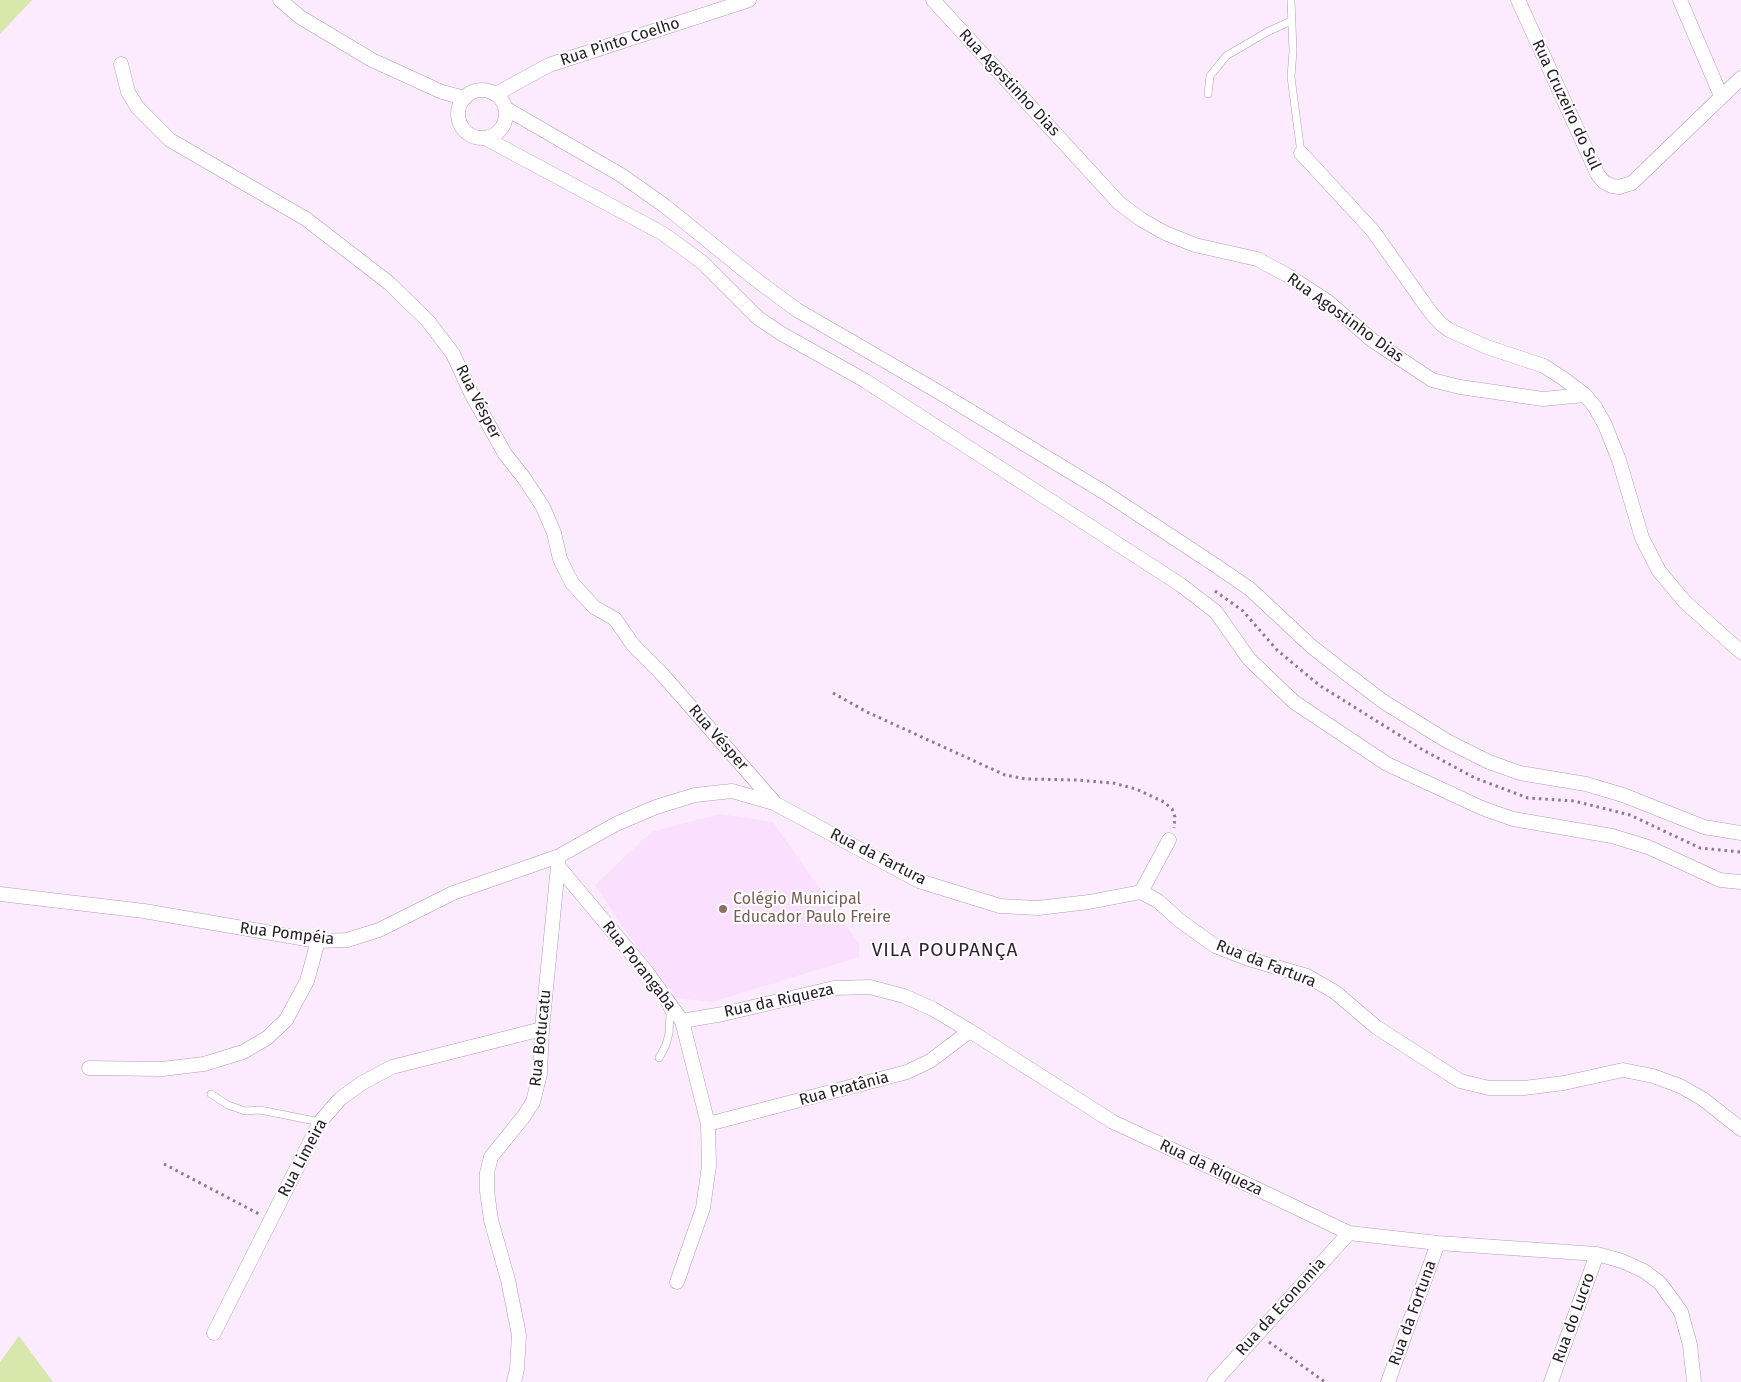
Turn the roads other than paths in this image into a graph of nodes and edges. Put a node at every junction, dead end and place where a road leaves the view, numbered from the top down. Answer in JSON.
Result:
{"nodes":[{"id":1,"x":280,"y":0,"type":"edge"},
{"id":2,"x":750,"y":0,"type":"edge"},
{"id":3,"x":933,"y":0,"type":"edge"},
{"id":4,"x":1291,"y":0,"type":"edge"},
{"id":5,"x":1518,"y":0,"type":"edge"},
{"id":6,"x":1680,"y":0,"type":"edge"},
{"id":7,"x":1291,"y":21,"type":"junction"},
{"id":8,"x":121,"y":64,"type":"dead end"},
{"id":9,"x":1741,"y":78,"type":"edge"},
{"id":10,"x":496,"y":94,"type":"junction"},
{"id":11,"x":1208,"y":94,"type":"dead end"},
{"id":12,"x":1721,"y":96,"type":"junction"},
{"id":13,"x":465,"y":98,"type":"junction"},
{"id":14,"x":505,"y":108,"type":"junction"},
{"id":15,"x":485,"y":138,"type":"junction"},
{"id":16,"x":1301,"y":153,"type":"joint"},
{"id":17,"x":1585,"y":395,"type":"junction"},
{"id":18,"x":1741,"y":652,"type":"edge"},
{"id":19,"x":774,"y":803,"type":"junction"},
{"id":20,"x":1741,"y":833,"type":"edge"},
{"id":21,"x":1169,"y":840,"type":"road end"},
{"id":22,"x":558,"y":861,"type":"junction"},
{"id":23,"x":1741,"y":882,"type":"edge"},
{"id":24,"x":1141,"y":892,"type":"junction"},
{"id":25,"x":0,"y":894,"type":"edge"},
{"id":26,"x":318,"y":941,"type":"junction"},
{"id":27,"x":661,"y":991,"type":"junction"},
{"id":28,"x":682,"y":1021,"type":"junction"},
{"id":29,"x":542,"y":1029,"type":"junction"},
{"id":30,"x":970,"y":1031,"type":"junction"},
{"id":31,"x":659,"y":1058,"type":"dead end"},
{"id":32,"x":89,"y":1068,"type":"dead end"},
{"id":33,"x":211,"y":1094,"type":"dead end"},
{"id":34,"x":320,"y":1122,"type":"junction"},
{"id":35,"x":708,"y":1124,"type":"junction"},
{"id":36,"x":1741,"y":1129,"type":"edge"},
{"id":37,"x":1348,"y":1233,"type":"junction"},
{"id":38,"x":1438,"y":1243,"type":"junction"},
{"id":39,"x":1597,"y":1254,"type":"junction"},
{"id":40,"x":677,"y":1282,"type":"dead end"},
{"id":41,"x":214,"y":1333,"type":"dead end"},
{"id":42,"x":514,"y":1382,"type":"edge"},
{"id":43,"x":1214,"y":1382,"type":"edge"},
{"id":44,"x":1388,"y":1382,"type":"edge"},
{"id":45,"x":1551,"y":1382,"type":"edge"},
{"id":46,"x":1694,"y":1382,"type":"edge"}],
"edges":[{"from":1,"to":13,"type":"street"},
{"from":2,"to":10,"type":"street","name":"Rua Pinto Coelho"},
{"from":3,"to":17,"type":"street","name":"Rua Agostinho Dias"},
{"from":4,"to":7,"type":"lane"},
{"from":5,"to":12,"type":"street","name":"Rua Cruzeiro do Sul"},
{"from":6,"to":12,"type":"street"},
{"from":7,"to":11,"type":"lane"},
{"from":7,"to":16,"type":"lane"},
{"from":8,"to":19,"type":"street","name":"Rua Vésper"},
{"from":9,"to":12,"type":"street"},
{"from":10,"to":13,"type":"street"},
{"from":10,"to":14,"type":"street"},
{"from":13,"to":15,"type":"street"},
{"from":14,"to":15,"type":"street"},
{"from":14,"to":20,"type":"street"},
{"from":15,"to":23,"type":"street"},
{"from":16,"to":17,"type":"street"},
{"from":17,"to":18,"type":"street"},
{"from":19,"to":22,"type":"street","name":"Rua da Fartura"},
{"from":19,"to":24,"type":"street","name":"Rua da Fartura"},
{"from":21,"to":24,"type":"street"},
{"from":22,"to":26,"type":"street","name":"Rua Pompéia"},
{"from":22,"to":27,"type":"street","name":"Rua Porangaba"},
{"from":22,"to":29,"type":"street","name":"Rua Botucatu"},
{"from":24,"to":36,"type":"street","name":"Rua da Fartura"},
{"from":25,"to":26,"type":"street","name":"Rua Pompéia"},
{"from":26,"to":32,"type":"street"},
{"from":27,"to":28,"type":"street","name":"Rua Porangaba"},
{"from":27,"to":31,"type":"lane"},
{"from":28,"to":30,"type":"street","name":"Rua da Riqueza"},
{"from":28,"to":35,"type":"street","name":"Rua Porangaba"},
{"from":29,"to":34,"type":"street","name":"Rua Limeira"},
{"from":29,"to":42,"type":"street","name":"Rua Botucatu"},
{"from":30,"to":35,"type":"street","name":"Rua Pratânia"},
{"from":30,"to":37,"type":"street","name":"Rua da Riqueza"},
{"from":33,"to":34,"type":"lane"},
{"from":34,"to":41,"type":"street","name":"Rua Limeira"},
{"from":35,"to":40,"type":"street","name":"Rua Porangaba"},
{"from":37,"to":38,"type":"street","name":"Rua da Riqueza"},
{"from":37,"to":43,"type":"street","name":"Rua da Economia"},
{"from":38,"to":39,"type":"street","name":"Rua da Riqueza"},
{"from":38,"to":44,"type":"street","name":"Rua da Fortuna"},
{"from":39,"to":45,"type":"street","name":"Rua do Lucro"},
{"from":39,"to":46,"type":"street","name":"Rua da Riqueza"}]}
